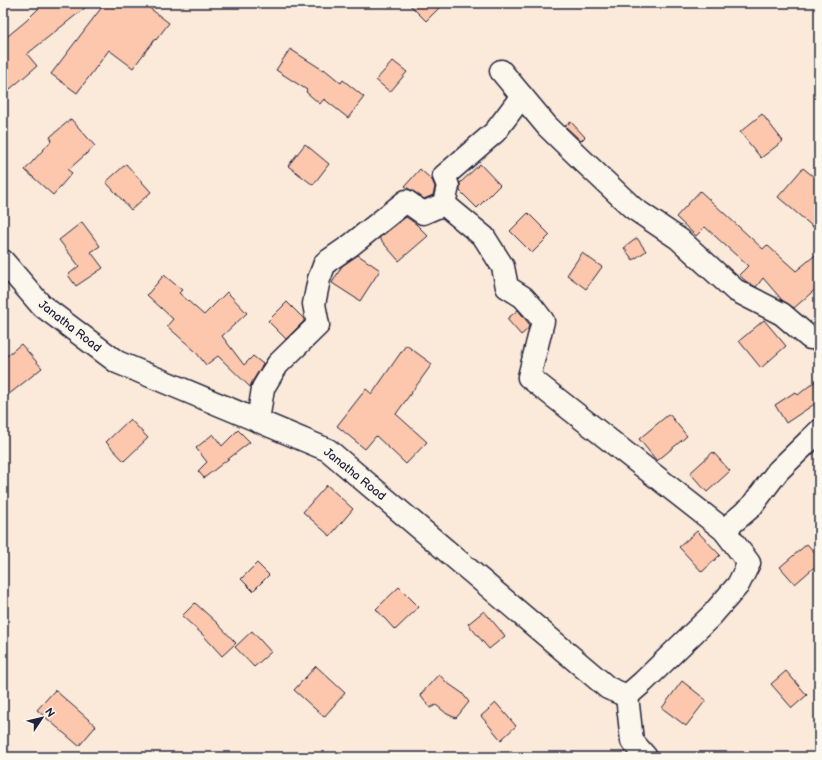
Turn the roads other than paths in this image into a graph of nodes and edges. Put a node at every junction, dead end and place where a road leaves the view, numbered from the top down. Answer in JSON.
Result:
{"nodes":[{"id":1,"x":501,"y":71,"type":"dead end"},
{"id":2,"x":522,"y":96,"type":"junction"},
{"id":3,"x":444,"y":204,"type":"junction"},
{"id":4,"x":3,"y":261,"type":"edge"},
{"id":5,"x":816,"y":339,"type":"edge"},
{"id":6,"x":258,"y":421,"type":"junction"},
{"id":7,"x":819,"y":432,"type":"edge"},
{"id":8,"x":724,"y":530,"type":"junction"},
{"id":9,"x":627,"y":696,"type":"junction"},
{"id":10,"x":640,"y":755,"type":"edge"}],
"edges":[{"from":1,"to":2,"type":"street"},
{"from":2,"to":3,"type":"street"},
{"from":2,"to":5,"type":"street"},
{"from":3,"to":6,"type":"street"},
{"from":3,"to":8,"type":"street"},
{"from":4,"to":6,"type":"street","name":"Janatha Road"},
{"from":6,"to":9,"type":"street","name":"Janatha Road"},
{"from":7,"to":8,"type":"street"},
{"from":8,"to":9,"type":"street"},
{"from":9,"to":10,"type":"street"}]}
